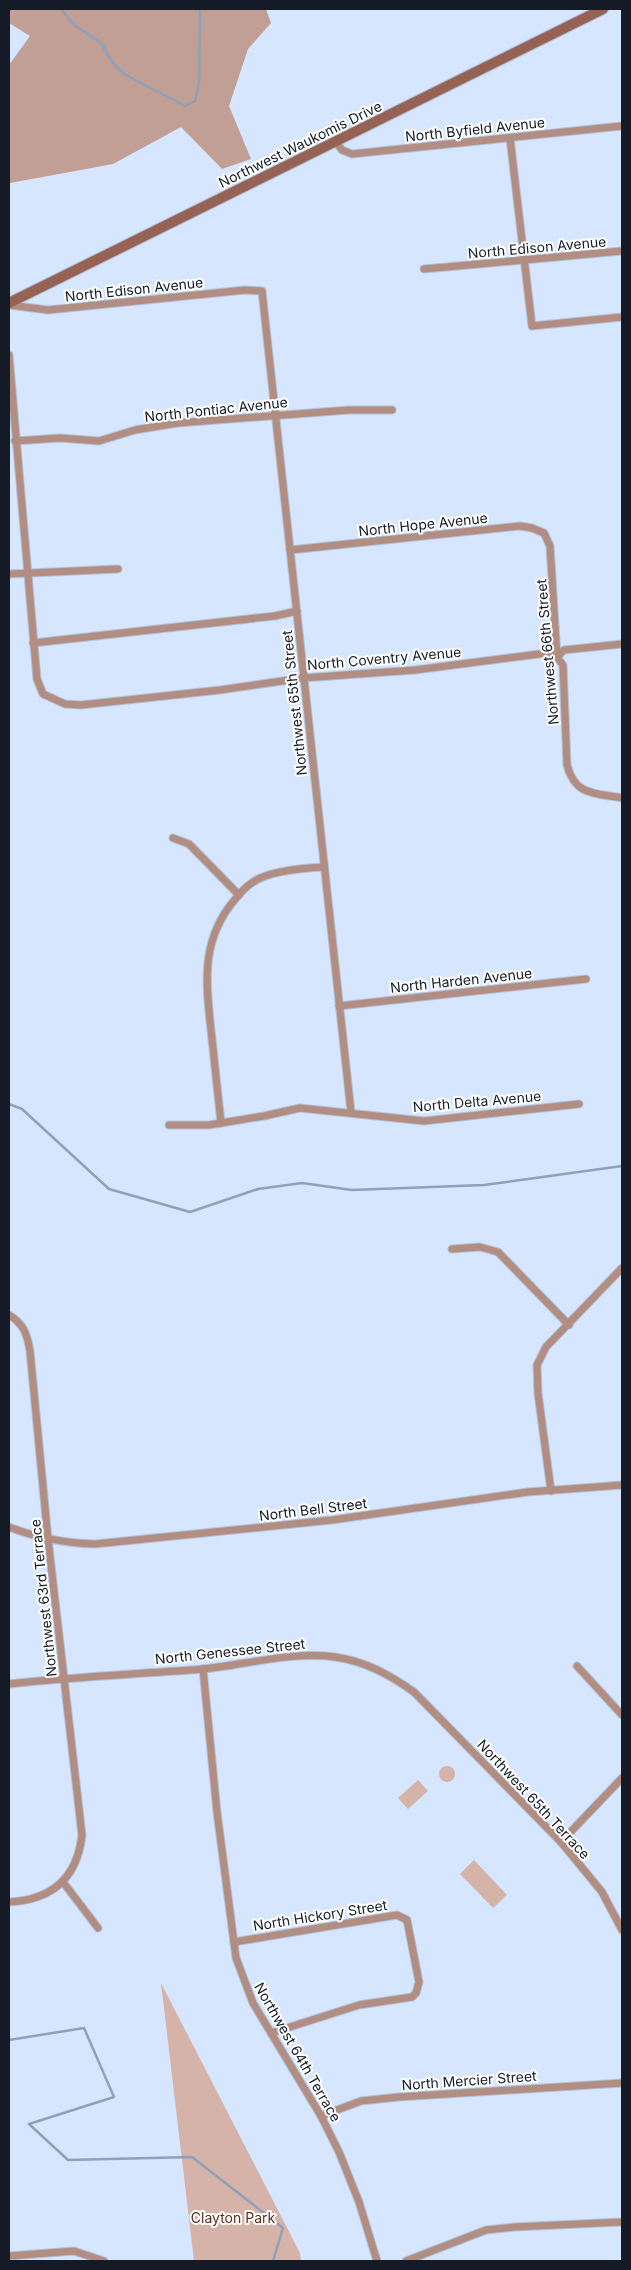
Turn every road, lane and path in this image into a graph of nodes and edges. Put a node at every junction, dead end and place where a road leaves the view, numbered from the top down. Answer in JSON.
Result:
{"nodes":[{"id":1,"x":602,"y":9,"type":"edge"},
{"id":2,"x":622,"y":126,"type":"edge"},
{"id":3,"x":510,"y":138,"type":"junction"},
{"id":4,"x":336,"y":142,"type":"junction"},
{"id":5,"x":622,"y":251,"type":"edge"},
{"id":6,"x":523,"y":262,"type":"junction"},
{"id":7,"x":424,"y":269,"type":"dead end"},
{"id":8,"x":262,"y":292,"type":"joint"},
{"id":9,"x":9,"y":304,"type":"edge"},
{"id":10,"x":622,"y":317,"type":"edge"},
{"id":11,"x":9,"y":355,"type":"edge"},
{"id":12,"x":392,"y":410,"type":"dead end"},
{"id":13,"x":275,"y":416,"type":"junction"},
{"id":14,"x":15,"y":441,"type":"junction"},
{"id":15,"x":550,"y":546,"type":"joint"},
{"id":16,"x":290,"y":550,"type":"junction"},
{"id":17,"x":118,"y":569,"type":"dead end"},
{"id":18,"x":28,"y":572,"type":"junction"},
{"id":19,"x":9,"y":574,"type":"edge"},
{"id":20,"x":297,"y":611,"type":"junction"},
{"id":21,"x":33,"y":643,"type":"junction"},
{"id":22,"x":622,"y":644,"type":"edge"},
{"id":23,"x":557,"y":657,"type":"junction"},
{"id":24,"x":303,"y":678,"type":"junction"},
{"id":25,"x":622,"y":798,"type":"edge"},
{"id":26,"x":173,"y":838,"type":"dead end"},
{"id":27,"x":324,"y":867,"type":"junction"},
{"id":28,"x":239,"y":895,"type":"junction"},
{"id":29,"x":586,"y":978,"type":"dead end"},
{"id":30,"x":339,"y":1006,"type":"junction"},
{"id":31,"x":578,"y":1104,"type":"dead end"},
{"id":32,"x":351,"y":1112,"type":"junction"},
{"id":33,"x":221,"y":1123,"type":"junction"},
{"id":34,"x":169,"y":1125,"type":"dead end"},
{"id":35,"x":452,"y":1249,"type":"dead end"},
{"id":36,"x":622,"y":1268,"type":"edge"},
{"id":37,"x":9,"y":1315,"type":"edge"},
{"id":38,"x":568,"y":1325,"type":"junction"},
{"id":39,"x":622,"y":1484,"type":"edge"},
{"id":40,"x":551,"y":1491,"type":"junction"},
{"id":41,"x":9,"y":1527,"type":"edge"},
{"id":42,"x":48,"y":1539,"type":"junction"},
{"id":43,"x":577,"y":1666,"type":"dead end"},
{"id":44,"x":204,"y":1669,"type":"junction"},
{"id":45,"x":64,"y":1678,"type":"junction"},
{"id":46,"x":9,"y":1684,"type":"edge"},
{"id":47,"x":437,"y":1715,"type":"joint"},
{"id":48,"x":622,"y":1715,"type":"edge"},
{"id":49,"x":622,"y":1778,"type":"edge"},
{"id":50,"x":561,"y":1842,"type":"junction"},
{"id":51,"x":63,"y":1882,"type":"junction"},
{"id":52,"x":9,"y":1902,"type":"edge"},
{"id":53,"x":98,"y":1928,"type":"dead end"},
{"id":54,"x":622,"y":1930,"type":"edge"},
{"id":55,"x":234,"y":1942,"type":"junction"},
{"id":56,"x":271,"y":2033,"type":"junction"},
{"id":57,"x":622,"y":2083,"type":"edge"},
{"id":58,"x":321,"y":2116,"type":"junction"},
{"id":59,"x":622,"y":2222,"type":"edge"},
{"id":60,"x":9,"y":2256,"type":"edge"},
{"id":61,"x":104,"y":2261,"type":"edge"},
{"id":62,"x":377,"y":2261,"type":"edge"},
{"id":63,"x":406,"y":2261,"type":"edge"}],
"edges":[{"from":1,"to":4,"type":"main road","name":"Northwest Waukomis Drive"},
{"from":2,"to":3,"type":"street","name":"North Byfield Avenue"},
{"from":3,"to":4,"type":"street","name":"North Byfield Avenue"},
{"from":3,"to":6,"type":"street"},
{"from":4,"to":9,"type":"main road","name":"Northwest Waukomis Drive"},
{"from":5,"to":6,"type":"street","name":"North Edison Avenue"},
{"from":6,"to":7,"type":"street","name":"North Edison Avenue"},
{"from":6,"to":10,"type":"street"},
{"from":8,"to":9,"type":"street","name":"North Edison Avenue"},
{"from":8,"to":13,"type":"street","name":"Northwest 65th Street"},
{"from":11,"to":14,"type":"street"},
{"from":12,"to":13,"type":"street","name":"North Pontiac Avenue"},
{"from":13,"to":14,"type":"street","name":"North Pontiac Avenue"},
{"from":13,"to":16,"type":"street","name":"Northwest 65th Street"},
{"from":14,"to":18,"type":"street"},
{"from":15,"to":16,"type":"street","name":"North Hope Avenue"},
{"from":15,"to":23,"type":"street","name":"Northwest 66th Street"},
{"from":16,"to":20,"type":"street","name":"Northwest 65th Street"},
{"from":17,"to":18,"type":"street"},
{"from":18,"to":19,"type":"street"},
{"from":18,"to":21,"type":"street"},
{"from":20,"to":21,"type":"street"},
{"from":20,"to":24,"type":"street","name":"Northwest 65th Street"},
{"from":21,"to":24,"type":"street","name":"North Coventry Avenue"},
{"from":22,"to":23,"type":"street","name":"North Coventry Avenue"},
{"from":23,"to":24,"type":"street","name":"North Coventry Avenue"},
{"from":23,"to":25,"type":"street","name":"Northwest 66th Street"},
{"from":24,"to":27,"type":"street","name":"Northwest 65th Street"},
{"from":26,"to":28,"type":"street"},
{"from":27,"to":28,"type":"street"},
{"from":27,"to":30,"type":"street","name":"Northwest 65th Street"},
{"from":28,"to":33,"type":"street"},
{"from":29,"to":30,"type":"street","name":"North Harden Avenue"},
{"from":30,"to":32,"type":"street","name":"Northwest 65th Street"},
{"from":31,"to":32,"type":"street","name":"North Delta Avenue"},
{"from":32,"to":33,"type":"street","name":"North Delta Avenue"},
{"from":33,"to":34,"type":"street","name":"North Delta Avenue"},
{"from":35,"to":38,"type":"street"},
{"from":36,"to":38,"type":"street"},
{"from":37,"to":42,"type":"street","name":"Northwest 63rd Terrace"},
{"from":38,"to":40,"type":"street"},
{"from":39,"to":40,"type":"street","name":"North Bell Street"},
{"from":40,"to":42,"type":"street","name":"North Bell Street"},
{"from":41,"to":42,"type":"street","name":"North Bell Street"},
{"from":42,"to":45,"type":"street","name":"Northwest 63rd Terrace"},
{"from":43,"to":48,"type":"street"},
{"from":44,"to":45,"type":"street","name":"North Genessee Street"},
{"from":44,"to":47,"type":"street","name":"North Genessee Street"},
{"from":44,"to":55,"type":"street","name":"Northwest 64th Terrace"},
{"from":45,"to":46,"type":"street","name":"North Genessee Street"},
{"from":45,"to":51,"type":"street","name":"Northwest 63rd Terrace"},
{"from":47,"to":50,"type":"street","name":"Northwest 65th Terrace"},
{"from":49,"to":50,"type":"street"},
{"from":50,"to":54,"type":"street","name":"Northwest 65th Terrace"},
{"from":51,"to":52,"type":"street"},
{"from":51,"to":53,"type":"street"},
{"from":55,"to":56,"type":"street","name":"Northwest 64th Terrace"},
{"from":55,"to":56,"type":"street","name":"North Hickory Street"},
{"from":56,"to":58,"type":"street","name":"Northwest 64th Terrace"},
{"from":57,"to":58,"type":"street","name":"North Mercier Street"},
{"from":58,"to":62,"type":"street","name":"Northwest 64th Terrace"},
{"from":59,"to":63,"type":"street"},
{"from":60,"to":61,"type":"street"}]}
